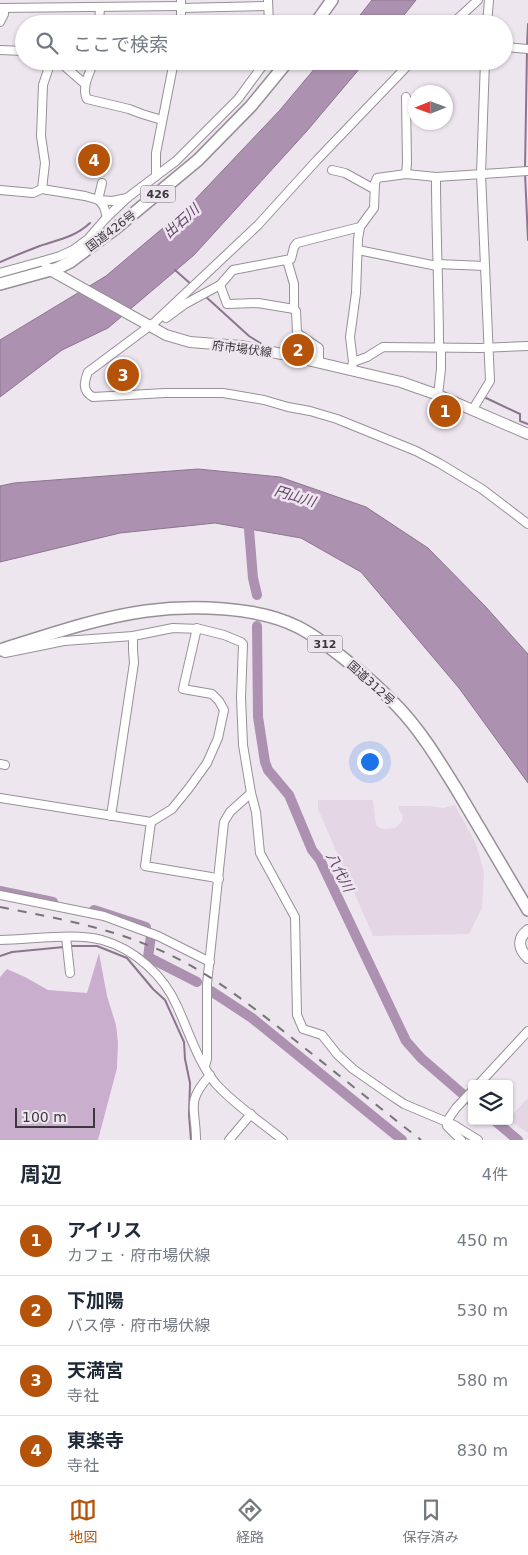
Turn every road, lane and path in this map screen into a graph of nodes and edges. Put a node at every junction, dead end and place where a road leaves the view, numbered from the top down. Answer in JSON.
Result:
{"nodes":[{"id":1,"x":332,"y":0,"type":"edge"},
{"id":2,"x":478,"y":0,"type":"edge"},
{"id":3,"x":488,"y":0,"type":"edge"},
{"id":4,"x":268,"y":3,"type":"edge"},
{"id":5,"x":181,"y":4,"type":"edge"},
{"id":6,"x":95,"y":5,"type":"edge"},
{"id":7,"x":4,"y":6,"type":"edge"},
{"id":8,"x":321,"y":15,"type":"edge"},
{"id":9,"x":462,"y":15,"type":"edge"},
{"id":10,"x":487,"y":15,"type":"edge"},
{"id":11,"x":0,"y":22,"type":"edge"},
{"id":12,"x":513,"y":47,"type":"edge"},
{"id":13,"x":528,"y":48,"type":"edge"},
{"id":14,"x":0,"y":50,"type":"edge"},
{"id":15,"x":15,"y":51,"type":"edge"},
{"id":16,"x":49,"y":70,"type":"edge"},
{"id":17,"x":69,"y":70,"type":"edge"},
{"id":18,"x":90,"y":70,"type":"edge"},
{"id":19,"x":172,"y":70,"type":"edge"},
{"id":20,"x":259,"y":70,"type":"edge"},
{"id":21,"x":280,"y":70,"type":"edge"},
{"id":22,"x":403,"y":70,"type":"edge"},
{"id":23,"x":485,"y":70,"type":"edge"},
{"id":24,"x":85,"y":84,"type":"junction"},
{"id":25,"x":406,"y":96,"type":"dead end"},
{"id":26,"x":162,"y":120,"type":"junction"},
{"id":27,"x":332,"y":170,"type":"dead end"},
{"id":28,"x":528,"y":171,"type":"edge"},
{"id":29,"x":406,"y":174,"type":"junction"},
{"id":30,"x":481,"y":174,"type":"junction"},
{"id":31,"x":156,"y":176,"type":"junction"},
{"id":32,"x":436,"y":178,"type":"junction"},
{"id":33,"x":102,"y":183,"type":"dead end"},
{"id":34,"x":42,"y":189,"type":"junction"},
{"id":35,"x":374,"y":189,"type":"junction"},
{"id":36,"x":0,"y":190,"type":"edge"},
{"id":37,"x":127,"y":198,"type":"junction"},
{"id":38,"x":98,"y":200,"type":"junction"},
{"id":39,"x":107,"y":217,"type":"junction"},
{"id":40,"x":360,"y":227,"type":"junction"},
{"id":41,"x":358,"y":250,"type":"junction"},
{"id":42,"x":288,"y":260,"type":"junction"},
{"id":43,"x":437,"y":265,"type":"junction"},
{"id":44,"x":46,"y":266,"type":"junction"},
{"id":45,"x":485,"y":266,"type":"junction"},
{"id":46,"x":0,"y":274,"type":"edge"},
{"id":47,"x":0,"y":284,"type":"edge"},
{"id":48,"x":220,"y":285,"type":"junction"},
{"id":49,"x":294,"y":309,"type":"junction"},
{"id":50,"x":150,"y":324,"type":"junction"},
{"id":51,"x":528,"y":346,"type":"edge"},
{"id":52,"x":440,"y":348,"type":"junction"},
{"id":53,"x":489,"y":348,"type":"junction"},
{"id":54,"x":319,"y":363,"type":"junction"},
{"id":55,"x":352,"y":366,"type":"junction"},
{"id":56,"x":438,"y":394,"type":"junction"},
{"id":57,"x":473,"y":409,"type":"junction"},
{"id":58,"x":528,"y":434,"type":"edge"},
{"id":59,"x":528,"y":524,"type":"edge"},
{"id":60,"x":197,"y":628,"type":"junction"},
{"id":61,"x":134,"y":636,"type":"junction"},
{"id":62,"x":0,"y":652,"type":"edge"},
{"id":63,"x":251,"y":793,"type":"junction"},
{"id":64,"x":0,"y":798,"type":"edge"},
{"id":65,"x":111,"y":816,"type":"junction"},
{"id":66,"x":151,"y":822,"type":"junction"},
{"id":67,"x":219,"y":879,"type":"junction"},
{"id":68,"x":0,"y":895,"type":"edge"},
{"id":69,"x":528,"y":910,"type":"edge"},
{"id":70,"x":528,"y":930,"type":"edge"},
{"id":71,"x":66,"y":937,"type":"junction"},
{"id":72,"x":0,"y":940,"type":"edge"},
{"id":73,"x":528,"y":958,"type":"edge"},
{"id":74,"x":210,"y":962,"type":"junction"},
{"id":75,"x":70,"y":973,"type":"dead end"},
{"id":76,"x":528,"y":1031,"type":"edge"},
{"id":77,"x":204,"y":1066,"type":"junction"},
{"id":78,"x":210,"y":1075,"type":"junction"},
{"id":79,"x":483,"y":1080,"type":"edge"},
{"id":80,"x":468,"y":1095,"type":"edge"},
{"id":81,"x":251,"y":1114,"type":"junction"},
{"id":82,"x":447,"y":1121,"type":"junction"},
{"id":83,"x":196,"y":1140,"type":"edge"},
{"id":84,"x":229,"y":1140,"type":"edge"},
{"id":85,"x":283,"y":1140,"type":"edge"},
{"id":86,"x":461,"y":1140,"type":"edge"},
{"id":87,"x":478,"y":1140,"type":"edge"}],
"edges":[{"from":1,"to":8,"type":"highway"},
{"from":2,"to":9,"type":"street"},
{"from":3,"to":10,"type":"street"},
{"from":4,"to":5,"type":"street"},
{"from":5,"to":6,"type":"street"},
{"from":6,"to":7,"type":"street"},
{"from":7,"to":11,"type":"street"},
{"from":12,"to":13,"type":"street"},
{"from":14,"to":15,"type":"street"},
{"from":16,"to":34,"type":"street"},
{"from":17,"to":24,"type":"street"},
{"from":18,"to":24,"type":"street"},
{"from":19,"to":26,"type":"street"},
{"from":20,"to":31,"type":"street"},
{"from":21,"to":44,"type":"highway","name":"国道426号","number":"426"},
{"from":22,"to":50,"type":"street"},
{"from":23,"to":30,"type":"street"},
{"from":24,"to":26,"type":"street"},
{"from":25,"to":29,"type":"street"},
{"from":26,"to":31,"type":"street"},
{"from":27,"to":35,"type":"street"},
{"from":28,"to":30,"type":"street"},
{"from":29,"to":32,"type":"street"},
{"from":29,"to":35,"type":"street"},
{"from":30,"to":32,"type":"street"},
{"from":30,"to":45,"type":"street"},
{"from":31,"to":37,"type":"street"},
{"from":32,"to":43,"type":"street"},
{"from":33,"to":38,"type":"street"},
{"from":34,"to":36,"type":"street"},
{"from":34,"to":38,"type":"street"},
{"from":35,"to":40,"type":"street"},
{"from":37,"to":38,"type":"street"},
{"from":37,"to":39,"type":"street"},
{"from":38,"to":39,"type":"street"},
{"from":39,"to":44,"type":"street"},
{"from":40,"to":41,"type":"street"},
{"from":40,"to":42,"type":"street"},
{"from":41,"to":43,"type":"street"},
{"from":41,"to":55,"type":"street"},
{"from":42,"to":48,"type":"street"},
{"from":42,"to":49,"type":"street"},
{"from":43,"to":45,"type":"street"},
{"from":43,"to":52,"type":"street"},
{"from":44,"to":46,"type":"street"},
{"from":44,"to":47,"type":"highway","name":"国道426号","number":"426"},
{"from":44,"to":50,"type":"main road","name":"府市場伏線"},
{"from":45,"to":53,"type":"street"},
{"from":48,"to":49,"type":"street"},
{"from":48,"to":50,"type":"street"},
{"from":49,"to":54,"type":"street"},
{"from":50,"to":54,"type":"main road","name":"府市場伏線"},
{"from":50,"to":59,"type":"street"},
{"from":51,"to":53,"type":"street"},
{"from":52,"to":53,"type":"street"},
{"from":52,"to":55,"type":"street"},
{"from":52,"to":56,"type":"street"},
{"from":53,"to":57,"type":"street"},
{"from":54,"to":55,"type":"main road","name":"府市場伏線"},
{"from":55,"to":56,"type":"main road","name":"府市場伏線"},
{"from":56,"to":57,"type":"main road","name":"府市場伏線"},
{"from":57,"to":58,"type":"main road","name":"府市場伏線"},
{"from":60,"to":61,"type":"street"},
{"from":60,"to":63,"type":"street"},
{"from":60,"to":66,"type":"street"},
{"from":61,"to":62,"type":"street"},
{"from":61,"to":65,"type":"street"},
{"from":62,"to":69,"type":"highway","name":"国道312号","number":"312"},
{"from":63,"to":67,"type":"street"},
{"from":63,"to":82,"type":"street"},
{"from":64,"to":65,"type":"street"},
{"from":65,"to":66,"type":"street"},
{"from":66,"to":67,"type":"street"},
{"from":67,"to":74,"type":"street"},
{"from":68,"to":74,"type":"street"},
{"from":70,"to":73,"type":"main road"},
{"from":71,"to":72,"type":"street"},
{"from":71,"to":75,"type":"street"},
{"from":71,"to":77,"type":"street"},
{"from":74,"to":77,"type":"street"},
{"from":76,"to":79,"type":"street"},
{"from":77,"to":78,"type":"street"},
{"from":78,"to":81,"type":"street"},
{"from":78,"to":83,"type":"street"},
{"from":80,"to":82,"type":"street"},
{"from":81,"to":84,"type":"street"},
{"from":81,"to":85,"type":"street"},
{"from":82,"to":86,"type":"street"},
{"from":82,"to":87,"type":"street"}]}
